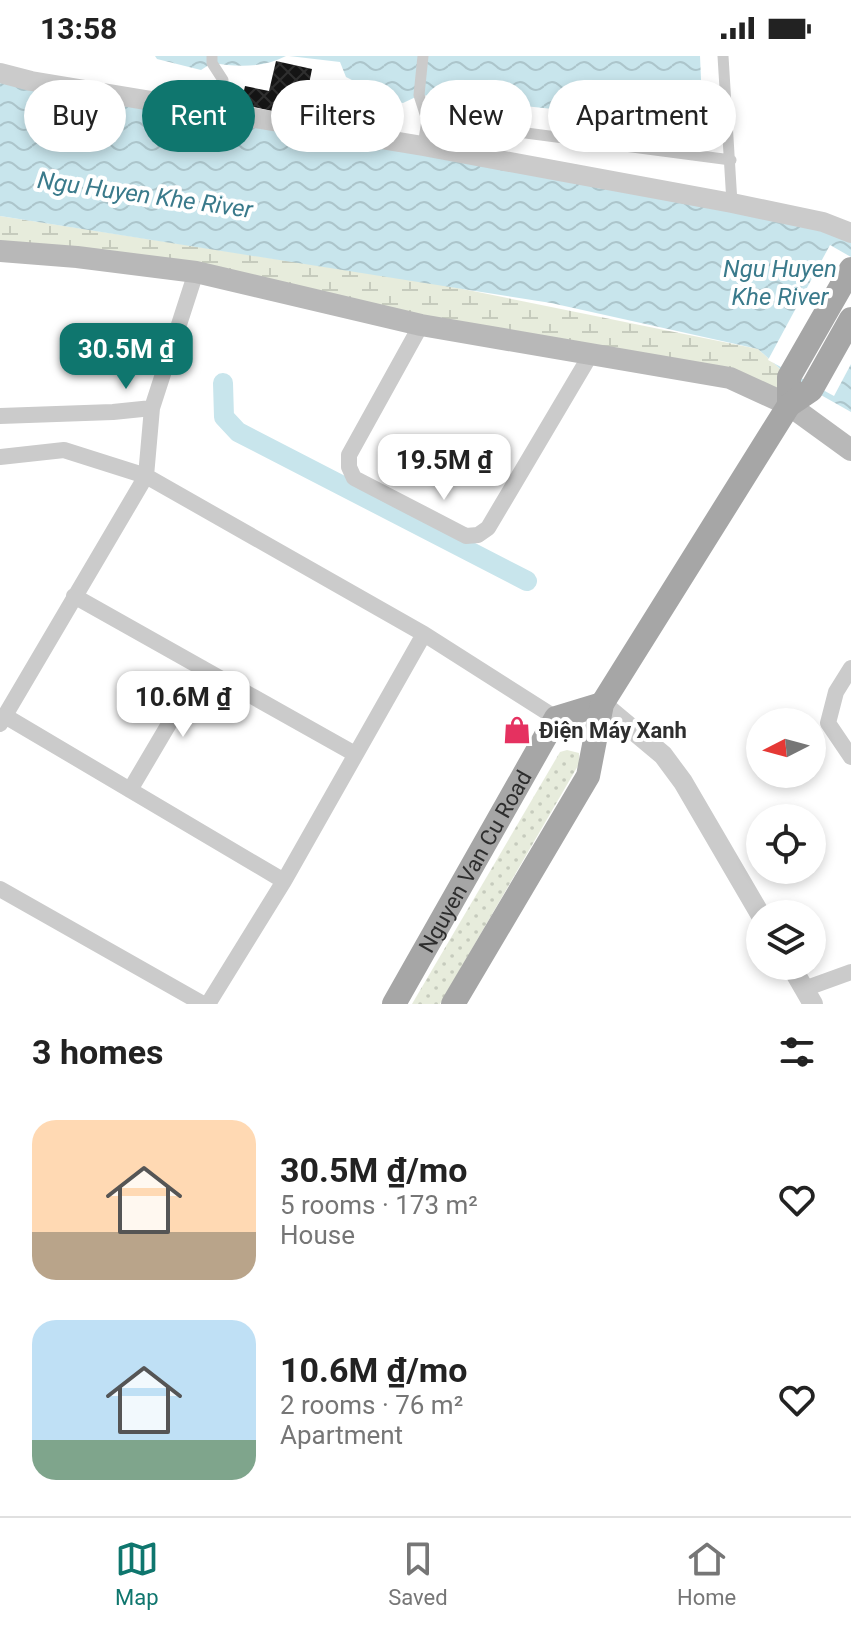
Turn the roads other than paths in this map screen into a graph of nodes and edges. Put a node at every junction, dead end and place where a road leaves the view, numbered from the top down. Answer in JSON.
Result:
{"nodes":[{"id":1,"x":212,"y":56,"type":"edge"},
{"id":2,"x":423,"y":56,"type":"edge"},
{"id":3,"x":723,"y":56,"type":"edge"},
{"id":4,"x":0,"y":73,"type":"edge"},
{"id":5,"x":223,"y":80,"type":"edge"},
{"id":6,"x":421,"y":80,"type":"edge"},
{"id":7,"x":142,"y":99,"type":"edge"},
{"id":8,"x":255,"y":118,"type":"edge"},
{"id":9,"x":532,"y":134,"type":"edge"},
{"id":10,"x":420,"y":146,"type":"edge"},
{"id":11,"x":456,"y":152,"type":"edge"},
{"id":12,"x":731,"y":160,"type":"junction"},
{"id":13,"x":732,"y":203,"type":"junction"},
{"id":14,"x":851,"y":233,"type":"edge"},
{"id":15,"x":0,"y":251,"type":"edge"},
{"id":16,"x":851,"y":269,"type":"edge"},
{"id":17,"x":196,"y":272,"type":"junction"},
{"id":18,"x":851,"y":319,"type":"edge"},
{"id":19,"x":421,"y":325,"type":"junction"},
{"id":20,"x":591,"y":354,"type":"junction"},
{"id":21,"x":789,"y":405,"type":"junction"},
{"id":22,"x":152,"y":408,"type":"junction"},
{"id":23,"x":0,"y":416,"type":"edge"},
{"id":24,"x":851,"y":450,"type":"edge"},
{"id":25,"x":0,"y":457,"type":"edge"},
{"id":26,"x":146,"y":476,"type":"junction"},
{"id":27,"x":74,"y":596,"type":"junction"},
{"id":28,"x":424,"y":634,"type":"junction"},
{"id":29,"x":202,"y":668,"type":"junction"},
{"id":30,"x":851,"y":668,"type":"edge"},
{"id":31,"x":843,"y":694,"type":"edge"},
{"id":32,"x":602,"y":704,"type":"junction"},
{"id":33,"x":556,"y":718,"type":"junction"},
{"id":34,"x":2,"y":720,"type":"edge"},
{"id":35,"x":355,"y":754,"type":"junction"},
{"id":36,"x":851,"y":757,"type":"edge"},
{"id":37,"x":130,"y":790,"type":"junction"},
{"id":38,"x":284,"y":881,"type":"junction"},
{"id":39,"x":0,"y":889,"type":"edge"},
{"id":40,"x":752,"y":900,"type":"edge"},
{"id":41,"x":851,"y":972,"type":"edge"},
{"id":42,"x":809,"y":996,"type":"edge"},
{"id":43,"x":206,"y":1004,"type":"edge"},
{"id":44,"x":394,"y":1004,"type":"edge"},
{"id":45,"x":453,"y":1004,"type":"edge"}],
"edges":[{"from":1,"to":5,"type":"street"},
{"from":2,"to":6,"type":"street"},
{"from":3,"to":12,"type":"street"},
{"from":4,"to":7,"type":"street"},
{"from":8,"to":10,"type":"street"},
{"from":9,"to":12,"type":"street"},
{"from":11,"to":13,"type":"street"},
{"from":12,"to":13,"type":"street"},
{"from":13,"to":14,"type":"street"},
{"from":15,"to":17,"type":"main road"},
{"from":16,"to":21,"type":"main road"},
{"from":17,"to":19,"type":"main road"},
{"from":17,"to":22,"type":"street"},
{"from":18,"to":21,"type":"main road"},
{"from":19,"to":20,"type":"main road"},
{"from":19,"to":20,"type":"street"},
{"from":20,"to":21,"type":"main road"},
{"from":21,"to":24,"type":"main road"},
{"from":21,"to":32,"type":"main road"},
{"from":22,"to":23,"type":"street"},
{"from":22,"to":26,"type":"street"},
{"from":25,"to":26,"type":"street"},
{"from":26,"to":27,"type":"street"},
{"from":26,"to":28,"type":"street"},
{"from":27,"to":29,"type":"street"},
{"from":27,"to":34,"type":"street"},
{"from":28,"to":33,"type":"street"},
{"from":28,"to":35,"type":"street"},
{"from":29,"to":35,"type":"street"},
{"from":29,"to":37,"type":"street"},
{"from":30,"to":31,"type":"street"},
{"from":31,"to":36,"type":"street"},
{"from":32,"to":33,"type":"main road"},
{"from":32,"to":40,"type":"street"},
{"from":32,"to":45,"type":"main road"},
{"from":33,"to":44,"type":"main road","name":"Nguyen Van Cu Road"},
{"from":34,"to":37,"type":"street"},
{"from":35,"to":38,"type":"street"},
{"from":37,"to":38,"type":"street"},
{"from":38,"to":43,"type":"street"},
{"from":39,"to":43,"type":"street"},
{"from":41,"to":42,"type":"street"}]}
